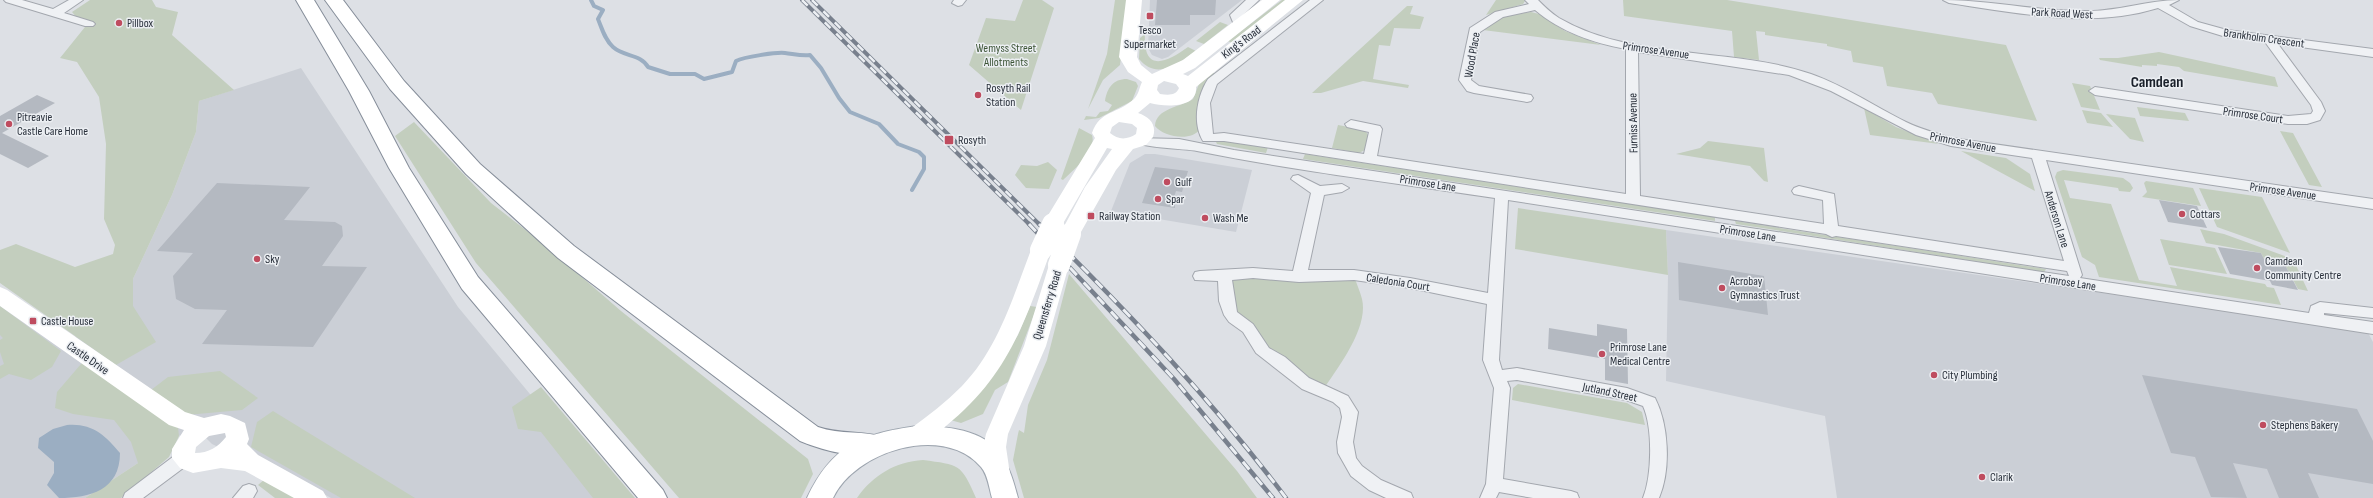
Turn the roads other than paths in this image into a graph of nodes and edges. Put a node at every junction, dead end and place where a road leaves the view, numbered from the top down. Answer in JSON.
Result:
{"nodes":[{"id":1,"x":10,"y":0,"type":"edge"},
{"id":2,"x":77,"y":0,"type":"edge"},
{"id":3,"x":305,"y":0,"type":"edge"},
{"id":4,"x":334,"y":0,"type":"edge"},
{"id":5,"x":1134,"y":0,"type":"edge"},
{"id":6,"x":1253,"y":0,"type":"edge"},
{"id":7,"x":1272,"y":0,"type":"edge"},
{"id":8,"x":1295,"y":0,"type":"edge"},
{"id":9,"x":1317,"y":0,"type":"edge"},
{"id":10,"x":1949,"y":0,"type":"edge"},
{"id":11,"x":2173,"y":0,"type":"edge"},
{"id":12,"x":1533,"y":3,"type":"edge"},
{"id":13,"x":2161,"y":5,"type":"junction"},
{"id":14,"x":55,"y":13,"type":"junction"},
{"id":15,"x":89,"y":24,"type":"dead end"},
{"id":16,"x":1239,"y":25,"type":"junction"},
{"id":17,"x":2269,"y":39,"type":"junction"},
{"id":18,"x":1632,"y":47,"type":"junction"},
{"id":19,"x":2373,"y":53,"type":"edge"},
{"id":20,"x":1155,"y":82,"type":"junction"},
{"id":21,"x":1187,"y":85,"type":"junction"},
{"id":22,"x":2095,"y":91,"type":"dead end"},
{"id":23,"x":1527,"y":98,"type":"dead end"},
{"id":24,"x":1166,"y":101,"type":"junction"},
{"id":25,"x":1121,"y":116,"type":"junction"},
{"id":26,"x":1351,"y":124,"type":"dead end"},
{"id":27,"x":1139,"y":135,"type":"junction"},
{"id":28,"x":1104,"y":138,"type":"junction"},
{"id":29,"x":1205,"y":143,"type":"junction"},
{"id":30,"x":2038,"y":155,"type":"junction"},
{"id":31,"x":1370,"y":159,"type":"junction"},
{"id":32,"x":1298,"y":180,"type":"dead end"},
{"id":33,"x":1342,"y":188,"type":"dead end"},
{"id":34,"x":1318,"y":191,"type":"junction"},
{"id":35,"x":1799,"y":191,"type":"dead end"},
{"id":36,"x":1502,"y":194,"type":"junction"},
{"id":37,"x":1633,"y":199,"type":"junction"},
{"id":38,"x":2373,"y":204,"type":"edge"},
{"id":39,"x":1724,"y":214,"type":"junction"},
{"id":40,"x":1725,"y":229,"type":"junction"},
{"id":41,"x":1832,"y":232,"type":"junction"},
{"id":42,"x":2072,"y":267,"type":"junction"},
{"id":43,"x":1200,"y":276,"type":"dead end"},
{"id":44,"x":1225,"y":276,"type":"junction"},
{"id":45,"x":1299,"y":277,"type":"junction"},
{"id":46,"x":2078,"y":283,"type":"junction"},
{"id":47,"x":0,"y":295,"type":"edge"},
{"id":48,"x":1495,"y":300,"type":"junction"},
{"id":49,"x":2373,"y":313,"type":"edge"},
{"id":50,"x":2318,"y":319,"type":"junction"},
{"id":51,"x":2373,"y":328,"type":"edge"},
{"id":52,"x":1497,"y":376,"type":"junction"},
{"id":53,"x":918,"y":436,"type":"junction"},
{"id":54,"x":878,"y":444,"type":"junction"},
{"id":55,"x":193,"y":447,"type":"junction"},
{"id":56,"x":226,"y":451,"type":"junction"},
{"id":57,"x":1002,"y":487,"type":"edge"},
{"id":58,"x":1491,"y":491,"type":"edge"},
{"id":59,"x":131,"y":498,"type":"edge"},
{"id":60,"x":315,"y":498,"type":"edge"},
{"id":61,"x":654,"y":498,"type":"edge"},
{"id":62,"x":820,"y":498,"type":"edge"},
{"id":63,"x":1405,"y":498,"type":"edge"},
{"id":64,"x":1571,"y":498,"type":"edge"},
{"id":65,"x":1651,"y":498,"type":"edge"}],
"edges":[{"from":1,"to":14,"type":"street"},
{"from":2,"to":14,"type":"street"},
{"from":3,"to":61,"type":"main road"},
{"from":4,"to":54,"type":"main road"},
{"from":5,"to":20,"type":"main road"},
{"from":6,"to":16,"type":"street"},
{"from":7,"to":16,"type":"main road","name":"King's Road"},
{"from":8,"to":21,"type":"main road","name":"King's Road"},
{"from":9,"to":29,"type":"street"},
{"from":10,"to":13,"type":"street","name":"Park Road West"},
{"from":11,"to":13,"type":"street","name":"Park Road West"},
{"from":12,"to":18,"type":"street","name":"Primrose Avenue"},
{"from":12,"to":23,"type":"street","name":"Wood Place"},
{"from":13,"to":17,"type":"street","name":"Brankholm Crescent"},
{"from":14,"to":15,"type":"street"},
{"from":16,"to":20,"type":"main road","name":"King's Road"},
{"from":17,"to":19,"type":"street","name":"Brankholm Crescent"},
{"from":17,"to":22,"type":"street","name":"Primrose Court"},
{"from":18,"to":30,"type":"street","name":"Primrose Avenue"},
{"from":18,"to":37,"type":"street","name":"Furniss Avenue"},
{"from":20,"to":21,"type":"main road"},
{"from":20,"to":24,"type":"main road"},
{"from":20,"to":25,"type":"main road"},
{"from":21,"to":24,"type":"main road","name":"King's Road"},
{"from":24,"to":27,"type":"main road","name":"Queensferry Road"},
{"from":25,"to":27,"type":"main road"},
{"from":25,"to":28,"type":"main road"},
{"from":26,"to":31,"type":"street"},
{"from":27,"to":28,"type":"main road"},
{"from":27,"to":29,"type":"street","name":"Primrose Lane"},
{"from":27,"to":57,"type":"main road","name":"Queensferry Road","bridge":true},
{"from":28,"to":53,"type":"main road","name":"Queensferry Road","bridge":true},
{"from":29,"to":31,"type":"street","name":"Primrose Lane"},
{"from":29,"to":36,"type":"street","name":"Primrose Lane"},
{"from":30,"to":38,"type":"street","name":"Primrose Avenue"},
{"from":30,"to":42,"type":"street","name":"Anderson Lane"},
{"from":31,"to":37,"type":"street","name":"Primrose Lane"},
{"from":32,"to":34,"type":"street"},
{"from":33,"to":34,"type":"street"},
{"from":34,"to":45,"type":"street"},
{"from":35,"to":41,"type":"street"},
{"from":36,"to":40,"type":"street","name":"Primrose Lane"},
{"from":36,"to":48,"type":"street"},
{"from":37,"to":39,"type":"street","name":"Primrose Lane"},
{"from":39,"to":40,"type":"street"},
{"from":39,"to":41,"type":"street","name":"Primrose Lane"},
{"from":40,"to":46,"type":"street","name":"Primrose Lane"},
{"from":41,"to":42,"type":"street","name":"Primrose Lane"},
{"from":42,"to":46,"type":"street","name":"Anderson Lane"},
{"from":43,"to":44,"type":"street","name":"Caledonia Court"},
{"from":44,"to":45,"type":"street","name":"Caledonia Court"},
{"from":44,"to":63,"type":"street"},
{"from":45,"to":48,"type":"street","name":"Caledonia Court"},
{"from":46,"to":50,"type":"street","name":"Primrose Lane"},
{"from":47,"to":55,"type":"main road","name":"Castle Drive"},
{"from":48,"to":52,"type":"street"},
{"from":49,"to":50,"type":"street"},
{"from":50,"to":51,"type":"street","name":"Primrose Lane"},
{"from":52,"to":58,"type":"street"},
{"from":52,"to":65,"type":"street","name":"Jutland Street"},
{"from":53,"to":54,"type":"main road"},
{"from":53,"to":57,"type":"main road"},
{"from":54,"to":62,"type":"main road"},
{"from":55,"to":56,"type":"main road"},
{"from":55,"to":56,"type":"main road"},
{"from":55,"to":59,"type":"street"},
{"from":56,"to":60,"type":"main road"},
{"from":58,"to":64,"type":"street"}]}
